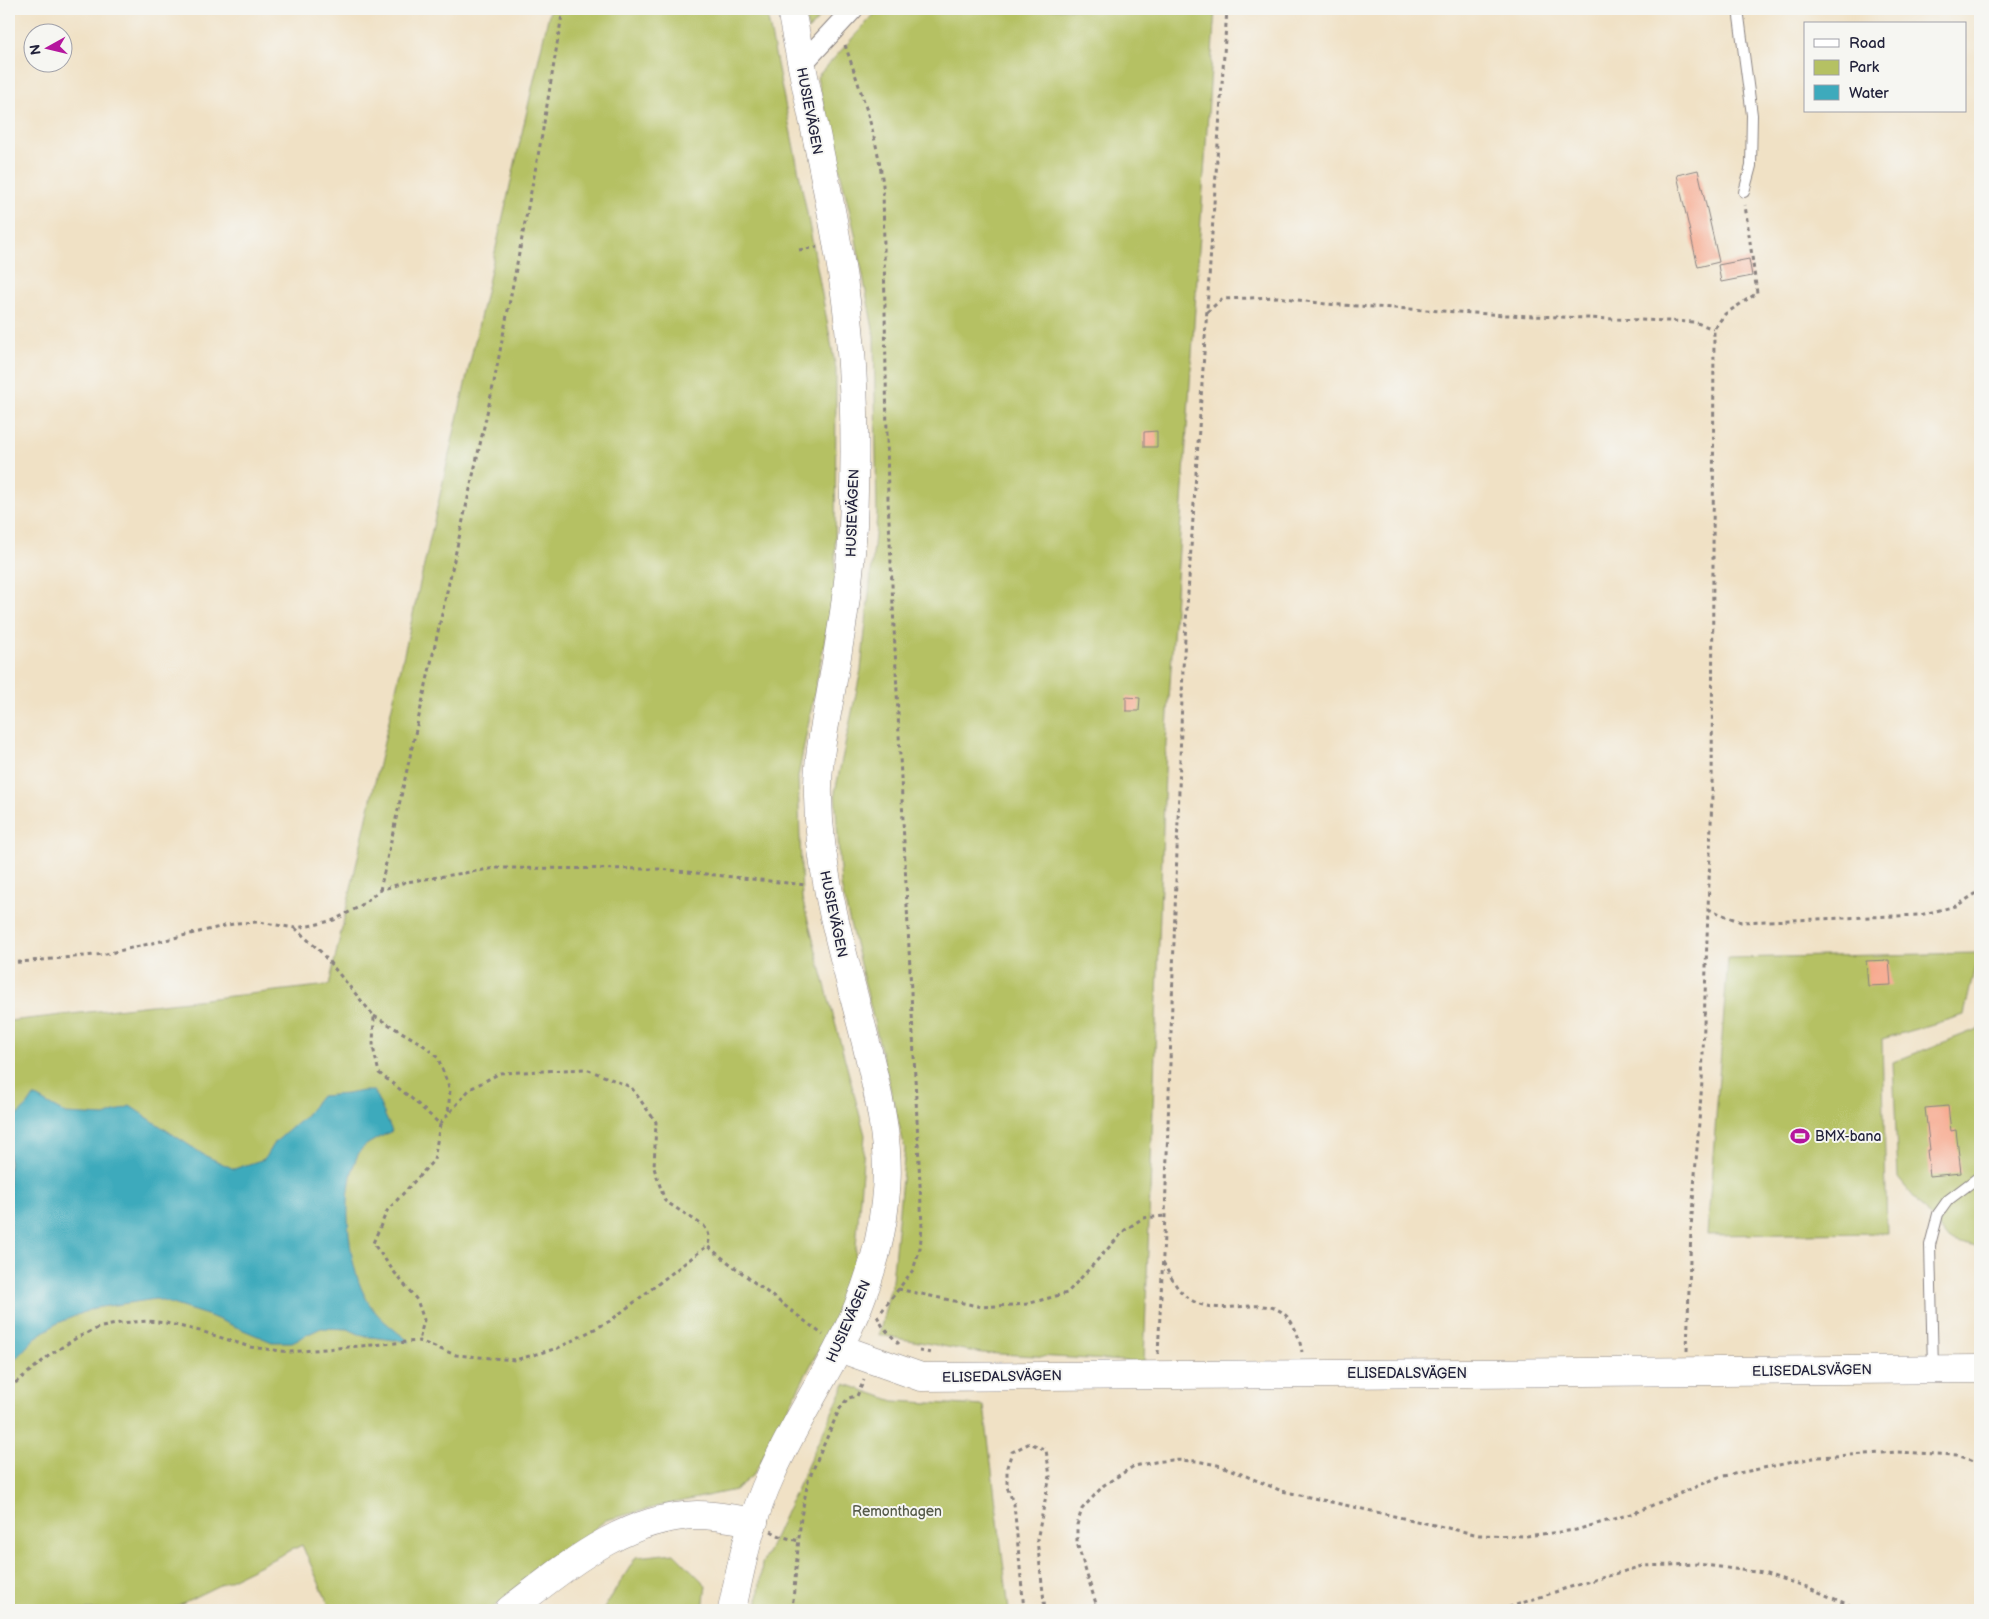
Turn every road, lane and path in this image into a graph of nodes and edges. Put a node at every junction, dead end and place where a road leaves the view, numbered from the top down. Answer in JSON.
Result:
{"nodes":[{"id":1,"x":563,"y":9,"type":"edge"},
{"id":2,"x":790,"y":9,"type":"edge"},
{"id":3,"x":853,"y":9,"type":"edge"},
{"id":4,"x":1227,"y":9,"type":"edge"},
{"id":5,"x":1738,"y":9,"type":"edge"},
{"id":6,"x":835,"y":28,"type":"junction"},
{"id":7,"x":801,"y":65,"type":"junction"},
{"id":8,"x":1744,"y":192,"type":"joint"},
{"id":9,"x":1207,"y":312,"type":"junction"},
{"id":10,"x":1714,"y":329,"type":"junction"},
{"id":11,"x":826,"y":883,"type":"junction"},
{"id":12,"x":380,"y":890,"type":"junction"},
{"id":13,"x":1980,"y":891,"type":"edge"},
{"id":14,"x":1708,"y":909,"type":"junction"},
{"id":15,"x":295,"y":928,"type":"junction"},
{"id":16,"x":9,"y":963,"type":"edge"},
{"id":17,"x":374,"y":1016,"type":"junction"},
{"id":18,"x":448,"y":1116,"type":"junction"},
{"id":19,"x":440,"y":1124,"type":"junction"},
{"id":20,"x":1980,"y":1176,"type":"edge"},
{"id":21,"x":1164,"y":1216,"type":"junction"},
{"id":22,"x":707,"y":1246,"type":"junction"},
{"id":23,"x":1163,"y":1262,"type":"junction"},
{"id":24,"x":898,"y":1290,"type":"junction"},
{"id":25,"x":877,"y":1317,"type":"dead end"},
{"id":26,"x":886,"y":1330,"type":"dead end"},
{"id":27,"x":420,"y":1341,"type":"junction"},
{"id":28,"x":839,"y":1348,"type":"junction"},
{"id":29,"x":1302,"y":1353,"type":"dead end"},
{"id":30,"x":1158,"y":1354,"type":"dead end"},
{"id":31,"x":872,"y":1359,"type":"junction"},
{"id":32,"x":1933,"y":1369,"type":"junction"},
{"id":33,"x":1980,"y":1369,"type":"edge"},
{"id":34,"x":1687,"y":1371,"type":"junction"},
{"id":35,"x":9,"y":1388,"type":"edge"},
{"id":36,"x":1980,"y":1463,"type":"edge"},
{"id":37,"x":754,"y":1522,"type":"junction"},
{"id":38,"x":799,"y":1541,"type":"junction"},
{"id":39,"x":509,"y":1610,"type":"edge"},
{"id":40,"x":732,"y":1610,"type":"edge"},
{"id":41,"x":792,"y":1610,"type":"edge"},
{"id":42,"x":1024,"y":1610,"type":"edge"},
{"id":43,"x":1045,"y":1610,"type":"edge"},
{"id":44,"x":1098,"y":1610,"type":"edge"},
{"id":45,"x":1501,"y":1610,"type":"edge"},
{"id":46,"x":1855,"y":1610,"type":"edge"}],
"edges":[{"from":1,"to":12,"type":"path"},
{"from":2,"to":7,"type":"street","name":"HUSIEVÄGEN"},
{"from":3,"to":6,"type":"street"},
{"from":4,"to":9,"type":"path"},
{"from":5,"to":8,"type":"lane"},
{"from":6,"to":7,"type":"street"},
{"from":6,"to":24,"type":"path"},
{"from":7,"to":11,"type":"street","name":"HUSIEVÄGEN"},
{"from":8,"to":10,"type":"path"},
{"from":9,"to":10,"type":"path"},
{"from":9,"to":21,"type":"path"},
{"from":10,"to":14,"type":"path"},
{"from":11,"to":12,"type":"path"},
{"from":11,"to":28,"type":"street","name":"HUSIEVÄGEN"},
{"from":12,"to":15,"type":"path"},
{"from":13,"to":14,"type":"path"},
{"from":14,"to":34,"type":"path"},
{"from":15,"to":16,"type":"path"},
{"from":15,"to":17,"type":"path"},
{"from":17,"to":18,"type":"path"},
{"from":17,"to":19,"type":"path"},
{"from":18,"to":19,"type":"path"},
{"from":18,"to":22,"type":"path"},
{"from":19,"to":27,"type":"path"},
{"from":20,"to":32,"type":"lane"},
{"from":21,"to":23,"type":"path"},
{"from":21,"to":24,"type":"path"},
{"from":22,"to":27,"type":"path"},
{"from":22,"to":28,"type":"path"},
{"from":23,"to":29,"type":"path"},
{"from":23,"to":30,"type":"path"},
{"from":24,"to":25,"type":"path"},
{"from":26,"to":31,"type":"path"},
{"from":27,"to":35,"type":"path"},
{"from":28,"to":31,"type":"street","name":"ELISEDALSVÄGEN"},
{"from":28,"to":37,"type":"street","name":"HUSIEVÄGEN"},
{"from":31,"to":34,"type":"street","name":"ELISEDALSVÄGEN"},
{"from":31,"to":38,"type":"path"},
{"from":32,"to":33,"type":"street","name":"ELISEDALSVÄGEN"},
{"from":32,"to":34,"type":"street","name":"ELISEDALSVÄGEN"},
{"from":36,"to":44,"type":"path"},
{"from":37,"to":38,"type":"path"},
{"from":37,"to":39,"type":"street"},
{"from":37,"to":40,"type":"street","name":"HUSIEVÄGEN"},
{"from":38,"to":41,"type":"path"},
{"from":42,"to":43,"type":"path"},
{"from":45,"to":46,"type":"path"}]}
